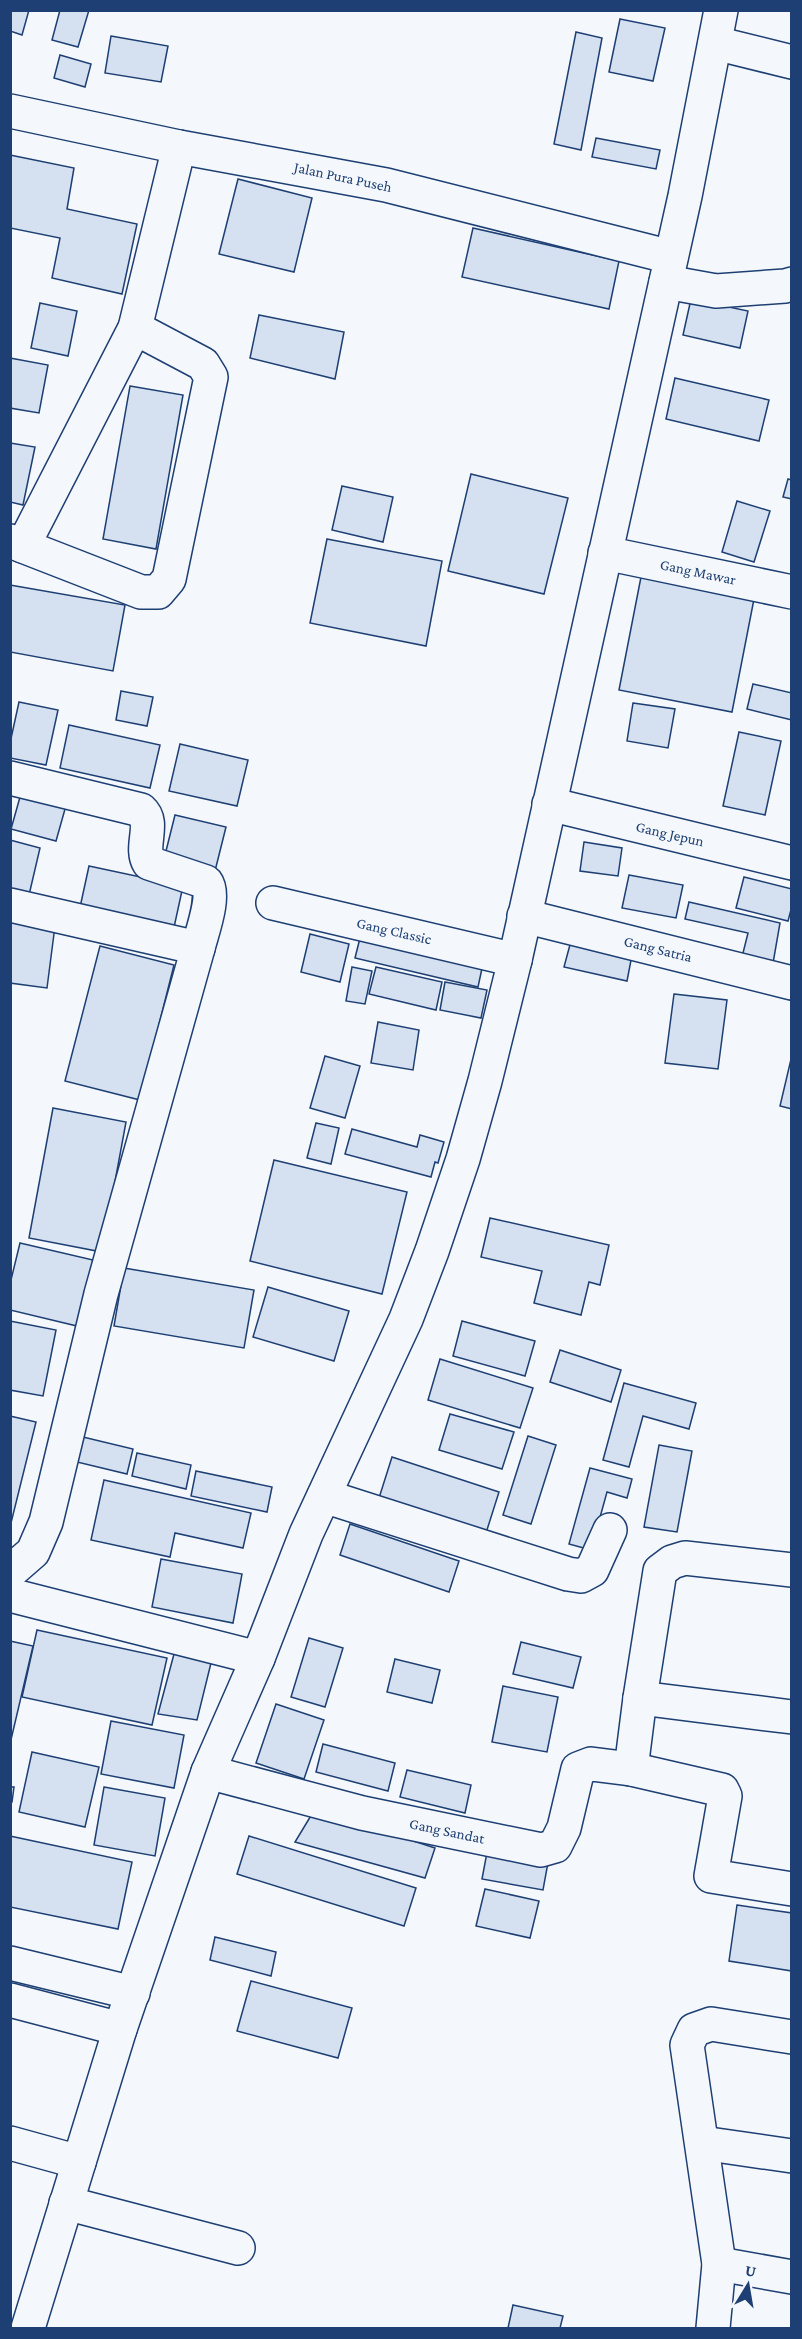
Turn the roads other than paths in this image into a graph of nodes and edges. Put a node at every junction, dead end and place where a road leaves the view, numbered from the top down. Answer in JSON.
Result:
{"nodes":[{"id":1,"x":721,"y":10,"type":"edge"},
{"id":2,"x":715,"y":43,"type":"junction"},
{"id":3,"x":792,"y":62,"type":"edge"},
{"id":4,"x":10,"y":111,"type":"edge"},
{"id":5,"x":179,"y":147,"type":"junction"},
{"id":6,"x":669,"y":270,"type":"junction"},
{"id":7,"x":792,"y":284,"type":"edge"},
{"id":8,"x":135,"y":328,"type":"junction"},
{"id":9,"x":17,"y":544,"type":"edge"},
{"id":10,"x":605,"y":553,"type":"junction"},
{"id":11,"x":792,"y":592,"type":"edge"},
{"id":12,"x":10,"y":778,"type":"edge"},
{"id":13,"x":549,"y":804,"type":"junction"},
{"id":14,"x":792,"y":862,"type":"edge"},
{"id":15,"x":273,"y":903,"type":"dead end"},
{"id":16,"x":10,"y":905,"type":"edge"},
{"id":17,"x":524,"y":916,"type":"junction"},
{"id":18,"x":198,"y":948,"type":"junction"},
{"id":19,"x":514,"y":960,"type":"junction"},
{"id":20,"x":792,"y":983,"type":"edge"},
{"id":21,"x":324,"y":1496,"type":"junction"},
{"id":22,"x":610,"y":1530,"type":"dead end"},
{"id":23,"x":792,"y":1570,"type":"edge"},
{"id":24,"x":10,"y":1572,"type":"edge"},
{"id":25,"x":10,"y":1596,"type":"edge"},
{"id":26,"x":258,"y":1658,"type":"junction"},
{"id":27,"x":640,"y":1698,"type":"junction"},
{"id":28,"x":792,"y":1717,"type":"edge"},
{"id":29,"x":631,"y":1768,"type":"junction"},
{"id":30,"x":208,"y":1772,"type":"junction"},
{"id":31,"x":792,"y":1889,"type":"edge"},
{"id":32,"x":10,"y":1963,"type":"edge"},
{"id":33,"x":133,"y":1993,"type":"junction"},
{"id":34,"x":10,"y":2000,"type":"edge"},
{"id":35,"x":120,"y":2029,"type":"junction"},
{"id":36,"x":792,"y":2037,"type":"edge"},
{"id":37,"x":10,"y":2143,"type":"edge"},
{"id":38,"x":702,"y":2143,"type":"junction"},
{"id":39,"x":792,"y":2157,"type":"edge"},
{"id":40,"x":79,"y":2162,"type":"junction"},
{"id":41,"x":66,"y":2203,"type":"junction"},
{"id":42,"x":238,"y":2248,"type":"dead end"},
{"id":43,"x":719,"y":2264,"type":"junction"},
{"id":44,"x":792,"y":2277,"type":"edge"},
{"id":45,"x":28,"y":2328,"type":"edge"},
{"id":46,"x":713,"y":2328,"type":"edge"}],
"edges":[{"from":1,"to":2,"type":"street"},
{"from":2,"to":3,"type":"street"},
{"from":2,"to":6,"type":"street"},
{"from":4,"to":5,"type":"street","name":"Jalan Pura Puseh"},
{"from":5,"to":6,"type":"street","name":"Jalan Pura Puseh"},
{"from":5,"to":8,"type":"street"},
{"from":6,"to":7,"type":"street","name":"Jalan Pura Puseh"},
{"from":6,"to":10,"type":"street"},
{"from":8,"to":9,"type":"street"},
{"from":8,"to":9,"type":"street"},
{"from":10,"to":11,"type":"street","name":"Gang Mawar"},
{"from":10,"to":13,"type":"street"},
{"from":12,"to":18,"type":"street"},
{"from":13,"to":14,"type":"street","name":"Gang Jepun"},
{"from":13,"to":17,"type":"street"},
{"from":15,"to":19,"type":"street","name":"Gang Classic"},
{"from":16,"to":18,"type":"street"},
{"from":17,"to":19,"type":"street"},
{"from":17,"to":20,"type":"street","name":"Gang Satria"},
{"from":18,"to":24,"type":"street"},
{"from":19,"to":21,"type":"street"},
{"from":21,"to":22,"type":"street"},
{"from":21,"to":26,"type":"street"},
{"from":23,"to":27,"type":"street"},
{"from":25,"to":26,"type":"street"},
{"from":26,"to":30,"type":"street"},
{"from":27,"to":28,"type":"street"},
{"from":27,"to":29,"type":"street"},
{"from":29,"to":30,"type":"street","name":"Gang Sandat"},
{"from":29,"to":31,"type":"street"},
{"from":30,"to":33,"type":"street"},
{"from":32,"to":33,"type":"street"},
{"from":33,"to":35,"type":"street"},
{"from":34,"to":35,"type":"street"},
{"from":35,"to":40,"type":"street"},
{"from":36,"to":38,"type":"street"},
{"from":37,"to":40,"type":"street"},
{"from":38,"to":39,"type":"street"},
{"from":38,"to":43,"type":"street"},
{"from":40,"to":41,"type":"street"},
{"from":41,"to":42,"type":"street"},
{"from":41,"to":45,"type":"street"},
{"from":43,"to":44,"type":"street"},
{"from":43,"to":46,"type":"street"}]}
